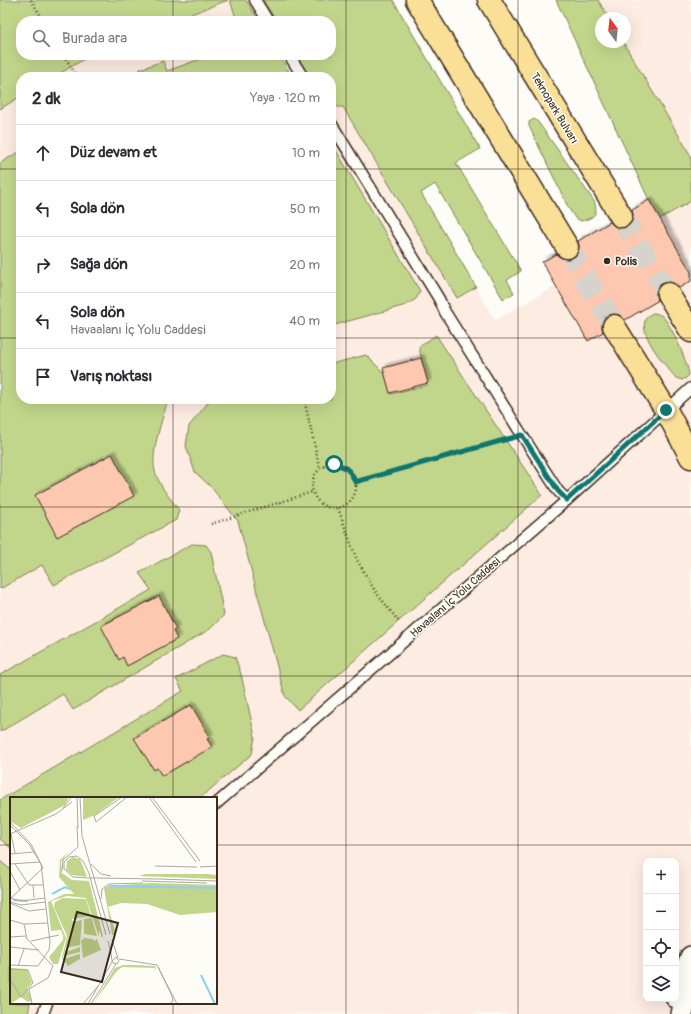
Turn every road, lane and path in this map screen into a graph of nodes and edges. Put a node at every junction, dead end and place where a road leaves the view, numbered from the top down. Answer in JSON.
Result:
{"nodes":[{"id":1,"x":32,"y":0,"type":"edge"},
{"id":2,"x":255,"y":0,"type":"edge"},
{"id":3,"x":417,"y":0,"type":"edge"},
{"id":4,"x":488,"y":0,"type":"edge"},
{"id":5,"x":41,"y":16,"type":"edge"},
{"id":6,"x":265,"y":16,"type":"edge"},
{"id":7,"x":67,"y":60,"type":"edge"},
{"id":8,"x":292,"y":60,"type":"edge"},
{"id":9,"x":75,"y":72,"type":"edge"},
{"id":10,"x":300,"y":72,"type":"edge"},
{"id":11,"x":336,"y":131,"type":"edge"},
{"id":12,"x":621,"y":216,"type":"tunnel mouth"},
{"id":13,"x":567,"y":247,"type":"tunnel mouth"},
{"id":14,"x":668,"y":294,"type":"tunnel mouth"},
{"id":15,"x":614,"y":326,"type":"tunnel mouth"},
{"id":16,"x":691,"y":331,"type":"edge"},
{"id":17,"x":691,"y":388,"type":"edge"},
{"id":18,"x":305,"y":404,"type":"edge"},
{"id":19,"x":666,"y":410,"type":"junction"},
{"id":20,"x":522,"y":435,"type":"junction"},
{"id":21,"x":691,"y":457,"type":"edge"},
{"id":22,"x":320,"y":469,"type":"junction"},
{"id":23,"x":355,"y":482,"type":"junction"},
{"id":24,"x":312,"y":492,"type":"junction"},
{"id":25,"x":567,"y":500,"type":"junction"},
{"id":26,"x":338,"y":508,"type":"junction"},
{"id":27,"x":211,"y":524,"type":"dead end"},
{"id":28,"x":410,"y":636,"type":"junction"},
{"id":29,"x":217,"y":803,"type":"edge"},
{"id":30,"x":691,"y":957,"type":"edge"},
{"id":31,"x":691,"y":977,"type":"edge"},
{"id":32,"x":679,"y":990,"type":"edge"},
{"id":33,"x":674,"y":1002,"type":"edge"},
{"id":34,"x":48,"y":1004,"type":"edge"},
{"id":35,"x":43,"y":1014,"type":"edge"},
{"id":36,"x":670,"y":1014,"type":"edge"},
{"id":37,"x":682,"y":1014,"type":"edge"}],
"edges":[{"from":1,"to":5,"type":"path"},
{"from":2,"to":6,"type":"lane"},
{"from":3,"to":13,"type":"highway"},
{"from":4,"to":12,"type":"highway","name":"Teknopark Bulvarı"},
{"from":7,"to":9,"type":"path"},
{"from":8,"to":10,"type":"lane"},
{"from":11,"to":20,"type":"lane"},
{"from":14,"to":16,"type":"highway"},
{"from":15,"to":19,"type":"highway"},
{"from":17,"to":19,"type":"lane","name":"Havaalanı İç Yolu Caddesi"},
{"from":18,"to":22,"type":"path"},
{"from":19,"to":21,"type":"highway"},
{"from":19,"to":25,"type":"lane","name":"Havaalanı İç Yolu Caddesi"},
{"from":20,"to":23,"type":"path"},
{"from":20,"to":25,"type":"lane"},
{"from":22,"to":23,"type":"path"},
{"from":22,"to":24,"type":"path"},
{"from":23,"to":26,"type":"path"},
{"from":24,"to":26,"type":"path"},
{"from":24,"to":27,"type":"path"},
{"from":25,"to":28,"type":"lane","name":"Havaalanı İç Yolu Caddesi"},
{"from":26,"to":28,"type":"path"},
{"from":28,"to":29,"type":"lane","name":"Havaalanı İç Yolu Caddesi"},
{"from":30,"to":32,"type":"street"},
{"from":31,"to":37,"type":"street"},
{"from":33,"to":36,"type":"street"},
{"from":34,"to":35,"type":"lane"}]}
